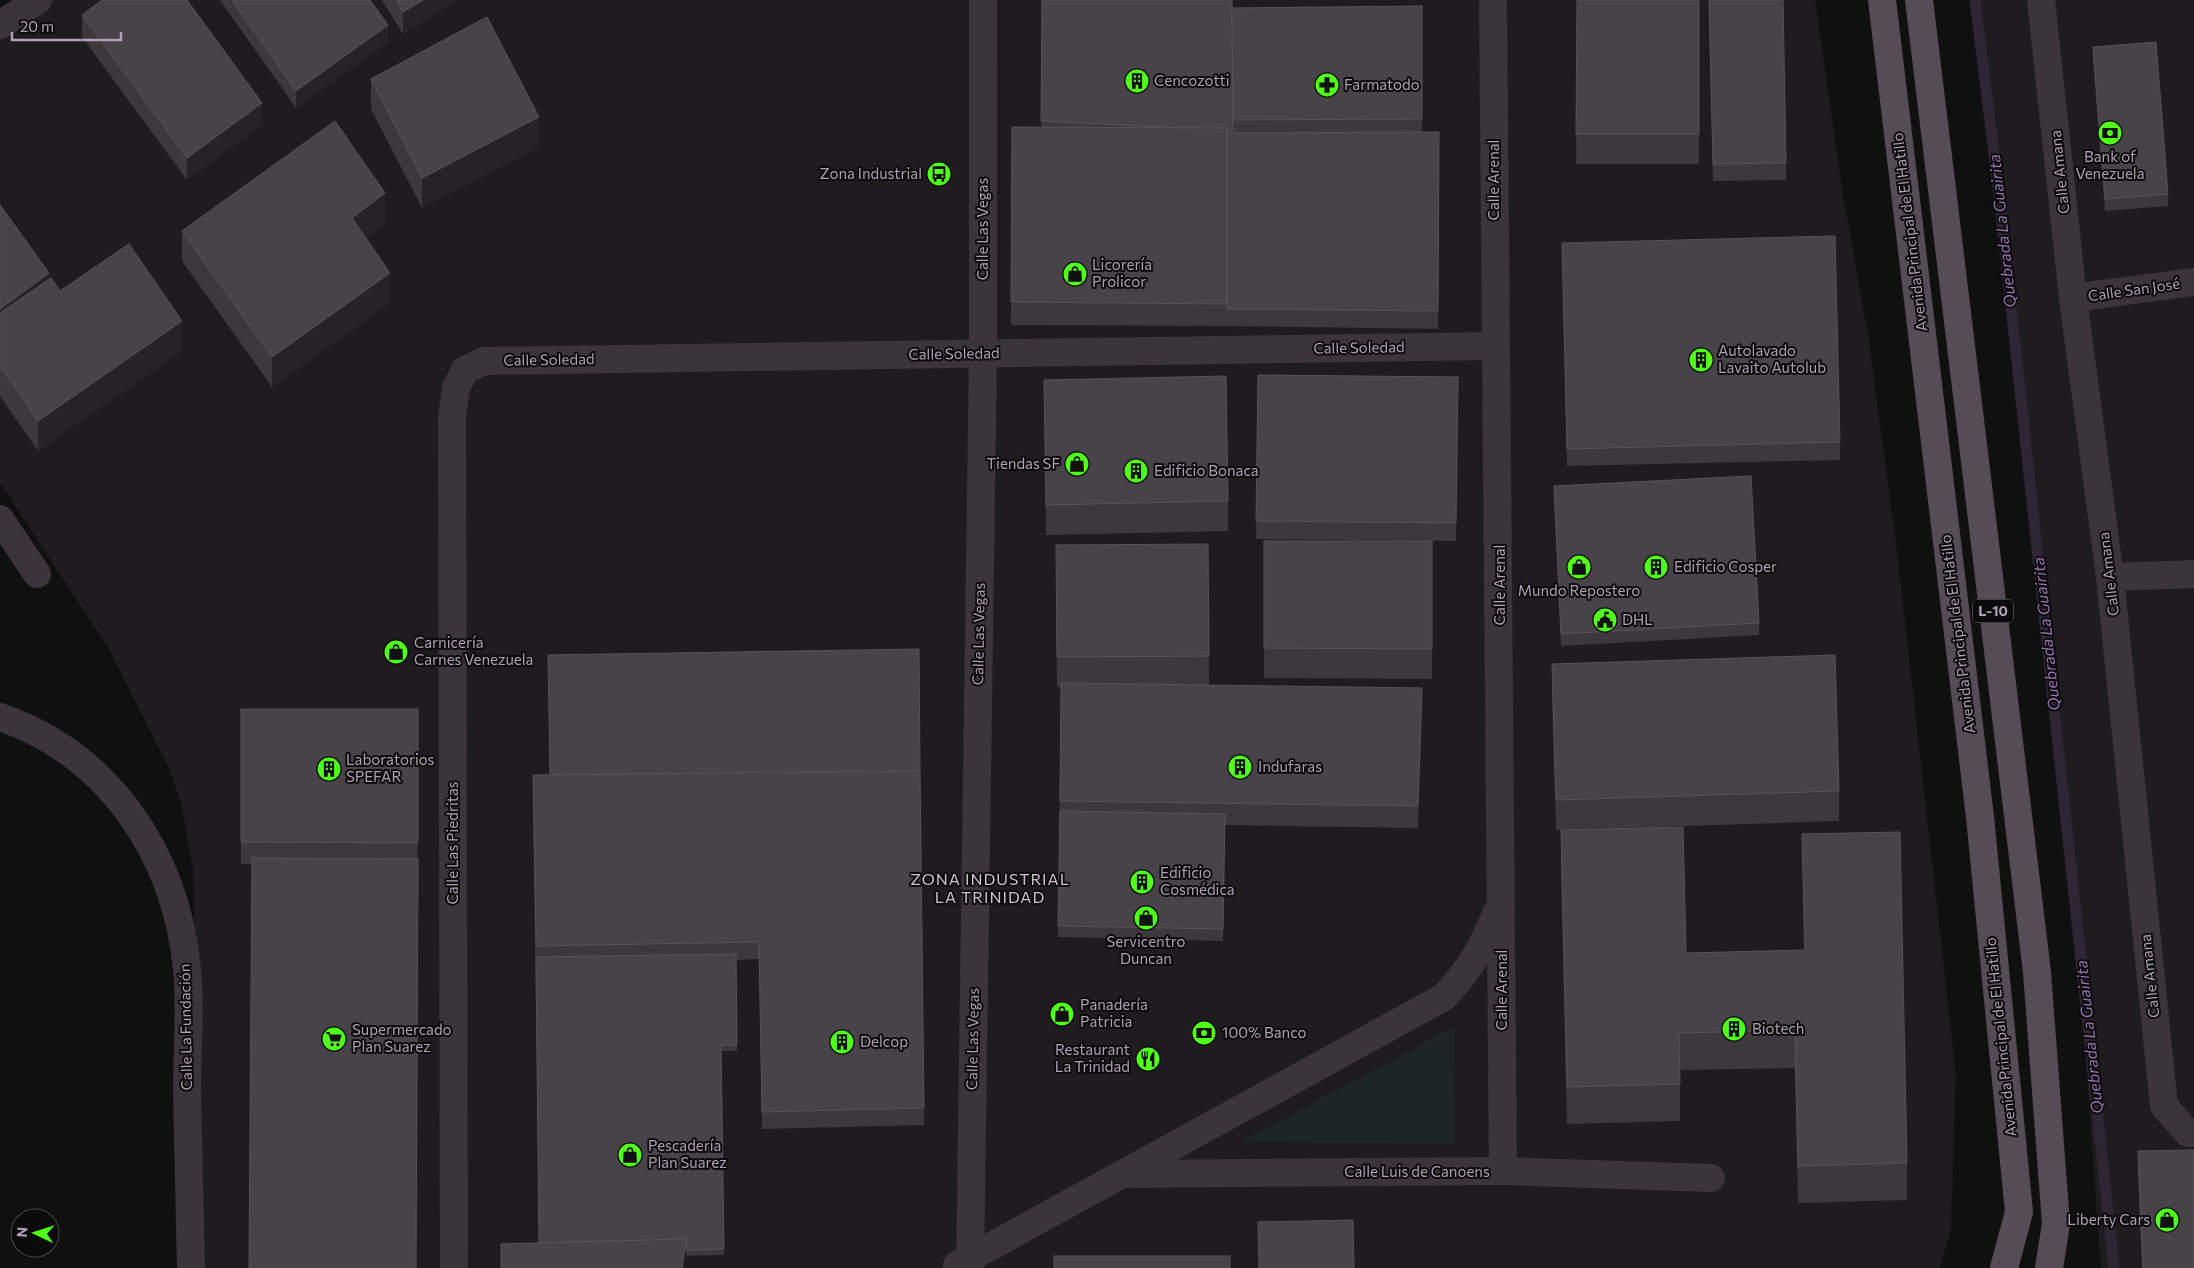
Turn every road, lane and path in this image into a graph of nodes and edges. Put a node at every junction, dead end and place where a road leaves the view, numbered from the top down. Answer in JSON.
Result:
{"nodes":[{"id":1,"x":38,"y":0,"type":"edge"},
{"id":2,"x":984,"y":0,"type":"edge"},
{"id":3,"x":1493,"y":0,"type":"edge"},
{"id":4,"x":1882,"y":0,"type":"edge"},
{"id":5,"x":1919,"y":0,"type":"edge"},
{"id":6,"x":2041,"y":0,"type":"edge"},
{"id":7,"x":0,"y":25,"type":"edge"},
{"id":8,"x":2194,"y":282,"type":"edge"},
{"id":9,"x":2074,"y":298,"type":"junction"},
{"id":10,"x":1495,"y":346,"type":"junction"},
{"id":11,"x":984,"y":353,"type":"junction"},
{"id":12,"x":452,"y":418,"type":"joint"},
{"id":13,"x":0,"y":519,"type":"edge"},
{"id":14,"x":37,"y":574,"type":"dead end"},
{"id":15,"x":2194,"y":574,"type":"edge"},
{"id":16,"x":2110,"y":577,"type":"junction"},
{"id":17,"x":0,"y":717,"type":"edge"},
{"id":18,"x":1502,"y":900,"type":"junction"},
{"id":19,"x":2194,"y":1133,"type":"edge"},
{"id":20,"x":1503,"y":1171,"type":"junction"},
{"id":21,"x":1123,"y":1174,"type":"junction"},
{"id":22,"x":1711,"y":1178,"type":"dead end"},
{"id":23,"x":2056,"y":1224,"type":"junction"},
{"id":24,"x":964,"y":1265,"type":"edge"},
{"id":25,"x":191,"y":1268,"type":"edge"},
{"id":26,"x":454,"y":1268,"type":"edge"},
{"id":27,"x":2004,"y":1268,"type":"edge"},
{"id":28,"x":2049,"y":1268,"type":"edge"},
{"id":29,"x":2068,"y":1268,"type":"edge"}],
"edges":[{"from":1,"to":7,"type":"street"},
{"from":2,"to":11,"type":"street","name":"Calle Las Vegas"},
{"from":3,"to":10,"type":"street","name":"Calle Arenal"},
{"from":4,"to":27,"type":"main road","name":"Avenida Principal de El Hatillo","number":"L-10"},
{"from":5,"to":23,"type":"main road","number":"L-10"},
{"from":6,"to":9,"type":"street","name":"Calle Amana"},
{"from":8,"to":9,"type":"street","name":"Calle San José"},
{"from":9,"to":16,"type":"street","name":"Calle Amana"},
{"from":10,"to":11,"type":"street","name":"Calle Soledad"},
{"from":10,"to":18,"type":"street","name":"Calle Arenal"},
{"from":11,"to":12,"type":"street","name":"Calle Soledad"},
{"from":11,"to":24,"type":"street","name":"Calle Las Vegas"},
{"from":12,"to":26,"type":"street","name":"Calle Las Piedritas"},
{"from":13,"to":14,"type":"street"},
{"from":15,"to":16,"type":"street"},
{"from":16,"to":19,"type":"street","name":"Calle Amana"},
{"from":17,"to":25,"type":"street","name":"Calle La Fundación"},
{"from":18,"to":20,"type":"street","name":"Calle Arenal"},
{"from":18,"to":21,"type":"street","name":"Calle Luis de Canoens"},
{"from":20,"to":21,"type":"street","name":"Calle Luis de Canoens"},
{"from":20,"to":22,"type":"street","name":"Calle Luis de Canoens"},
{"from":21,"to":24,"type":"street","name":"Calle Luis de Canoens"},
{"from":23,"to":28,"type":"main road","number":"L-10"},
{"from":23,"to":29,"type":"main road"}]}
